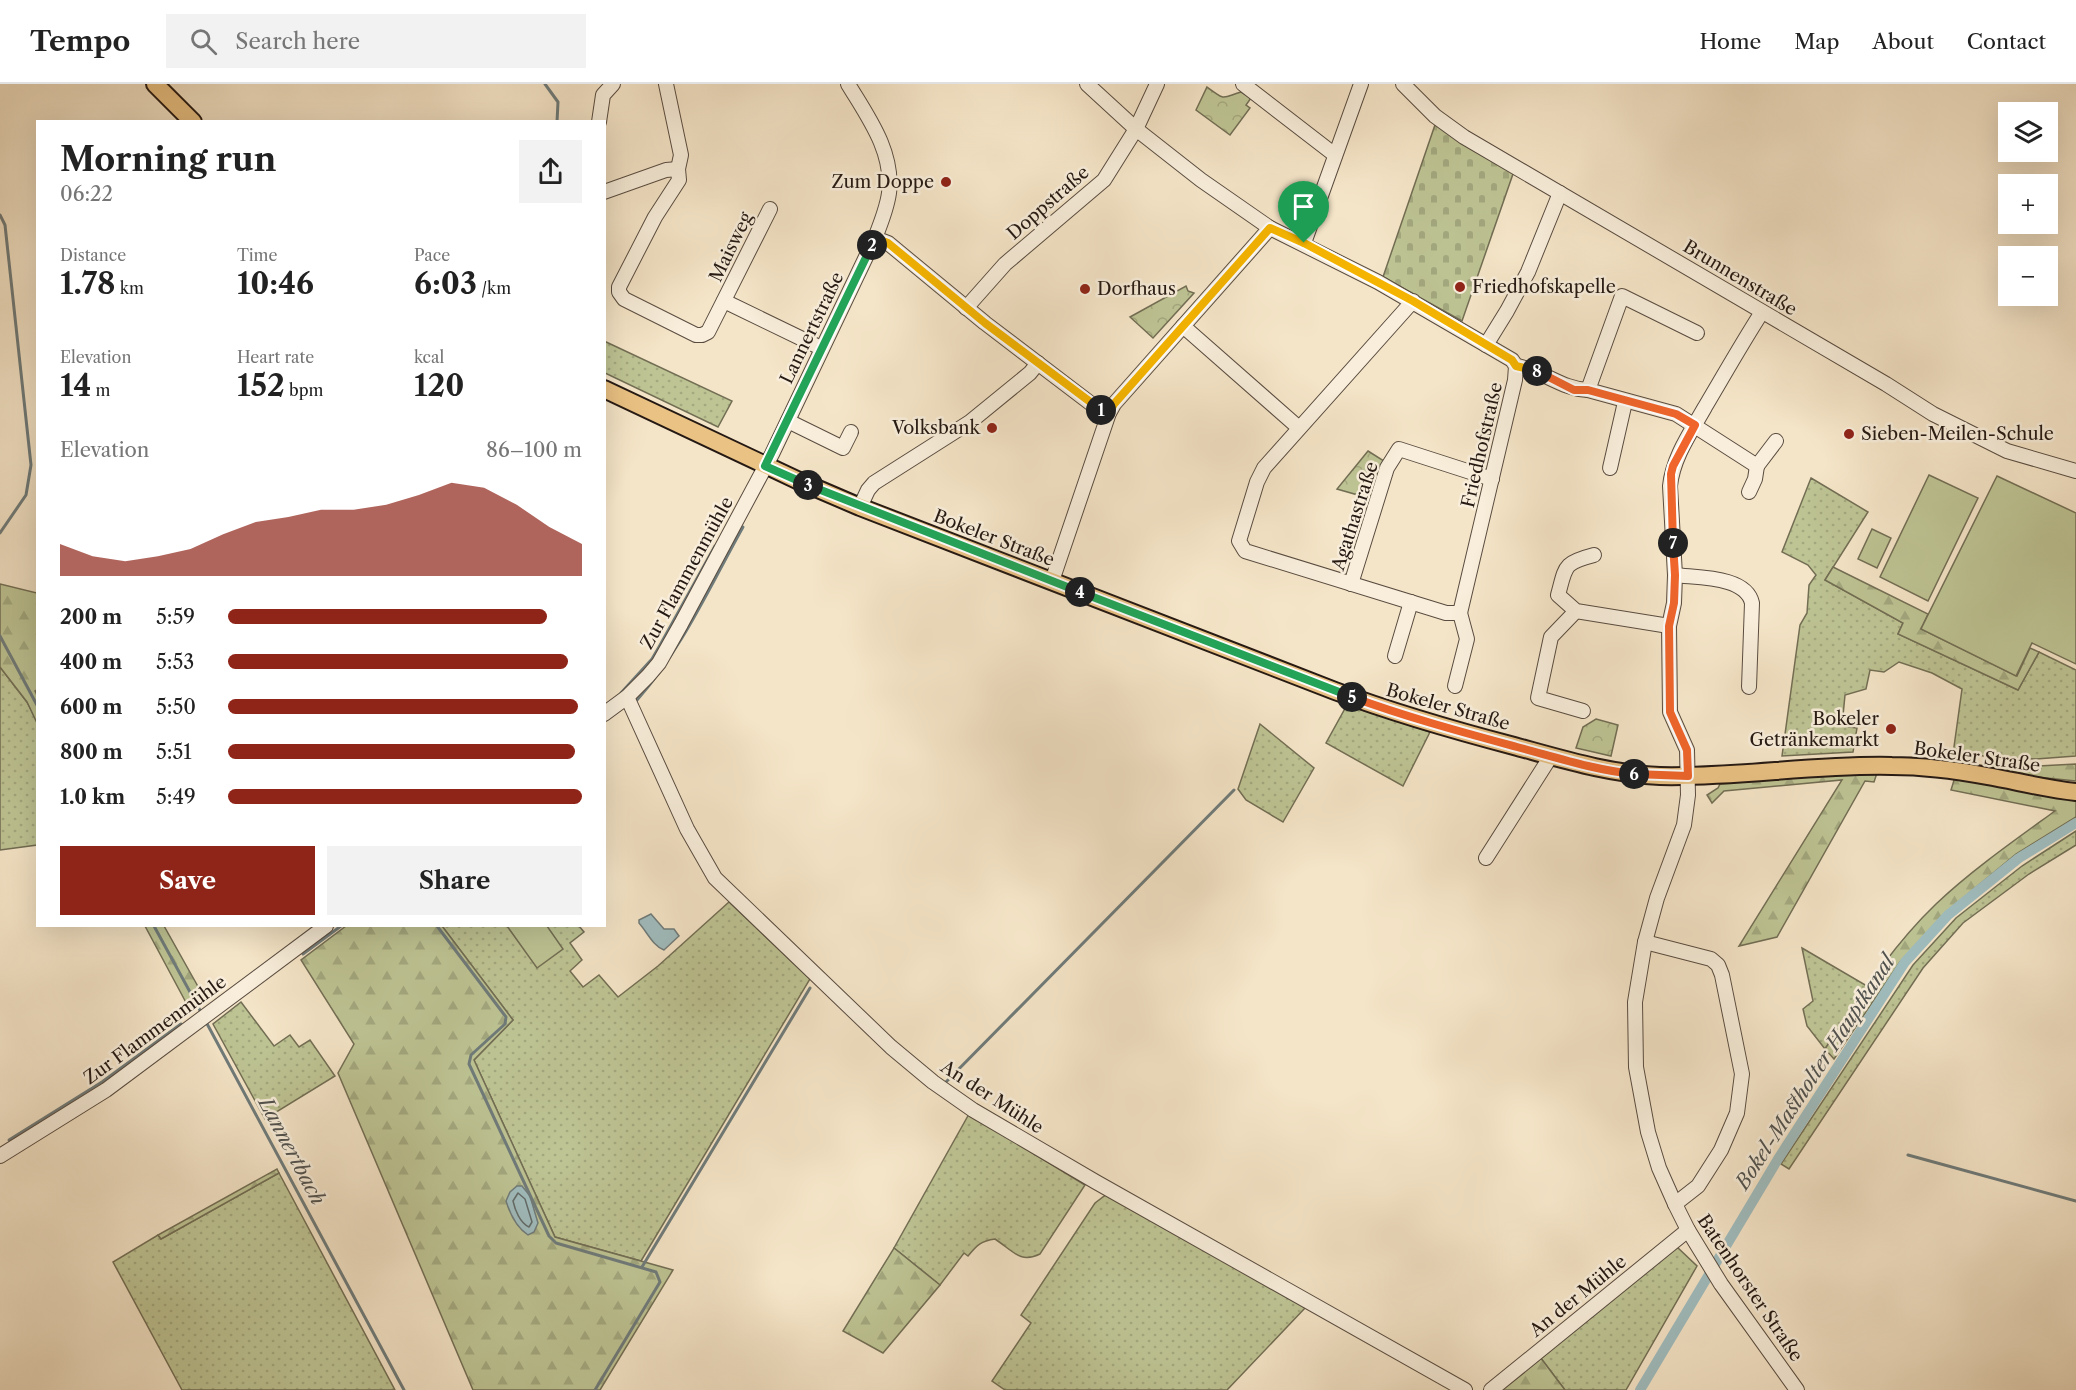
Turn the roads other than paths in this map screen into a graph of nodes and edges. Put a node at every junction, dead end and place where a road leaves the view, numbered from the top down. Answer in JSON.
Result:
{"nodes":[{"id":1,"x":155,"y":84,"type":"edge"},
{"id":2,"x":613,"y":84,"type":"edge"},
{"id":3,"x":666,"y":84,"type":"edge"},
{"id":4,"x":849,"y":84,"type":"edge"},
{"id":5,"x":1087,"y":84,"type":"edge"},
{"id":6,"x":1157,"y":84,"type":"edge"},
{"id":7,"x":1243,"y":84,"type":"edge"},
{"id":8,"x":1361,"y":84,"type":"edge"},
{"id":9,"x":1403,"y":84,"type":"edge"},
{"id":10,"x":191,"y":120,"type":"edge"},
{"id":11,"x":599,"y":120,"type":"edge"},
{"id":12,"x":1136,"y":129,"type":"junction"},
{"id":13,"x":1335,"y":155,"type":"junction"},
{"id":14,"x":678,"y":169,"type":"junction"},
{"id":15,"x":606,"y":191,"type":"edge"},
{"id":16,"x":1560,"y":193,"type":"junction"},
{"id":17,"x":770,"y":209,"type":"dead end"},
{"id":18,"x":1270,"y":228,"type":"junction"},
{"id":19,"x":875,"y":238,"type":"junction"},
{"id":20,"x":1304,"y":243,"type":"junction"},
{"id":21,"x":724,"y":301,"type":"junction"},
{"id":22,"x":1413,"y":301,"type":"junction"},
{"id":23,"x":966,"y":308,"type":"junction"},
{"id":24,"x":1762,"y":312,"type":"junction"},
{"id":25,"x":1183,"y":326,"type":"junction"},
{"id":26,"x":1697,"y":333,"type":"dead end"},
{"id":27,"x":1486,"y":345,"type":"junction"},
{"id":28,"x":821,"y":348,"type":"junction"},
{"id":29,"x":1038,"y":363,"type":"junction"},
{"id":30,"x":1516,"y":366,"type":"junction"},
{"id":31,"x":606,"y":390,"type":"edge"},
{"id":32,"x":1588,"y":390,"type":"junction"},
{"id":33,"x":1626,"y":402,"type":"junction"},
{"id":34,"x":1109,"y":413,"type":"junction"},
{"id":35,"x":788,"y":421,"type":"junction"},
{"id":36,"x":1695,"y":425,"type":"junction"},
{"id":37,"x":1299,"y":428,"type":"junction"},
{"id":38,"x":851,"y":432,"type":"dead end"},
{"id":39,"x":1776,"y":441,"type":"dead end"},
{"id":40,"x":765,"y":466,"type":"junction"},
{"id":41,"x":1757,"y":466,"type":"junction"},
{"id":42,"x":1610,"y":468,"type":"dead end"},
{"id":43,"x":2076,"y":471,"type":"edge"},
{"id":44,"x":1492,"y":479,"type":"junction"},
{"id":45,"x":1749,"y":492,"type":"dead end"},
{"id":46,"x":860,"y":507,"type":"junction"},
{"id":47,"x":1594,"y":555,"type":"dead end"},
{"id":48,"x":1675,"y":575,"type":"junction"},
{"id":49,"x":1052,"y":581,"type":"junction"},
{"id":50,"x":1351,"y":584,"type":"junction"},
{"id":51,"x":1411,"y":603,"type":"junction"},
{"id":52,"x":1576,"y":611,"type":"junction"},
{"id":53,"x":1460,"y":613,"type":"junction"},
{"id":54,"x":1669,"y":626,"type":"junction"},
{"id":55,"x":1395,"y":656,"type":"dead end"},
{"id":56,"x":1455,"y":686,"type":"dead end"},
{"id":57,"x":1749,"y":687,"type":"dead end"},
{"id":58,"x":627,"y":697,"type":"junction"},
{"id":59,"x":1583,"y":711,"type":"dead end"},
{"id":60,"x":606,"y":713,"type":"edge"},
{"id":61,"x":1551,"y":756,"type":"junction"},
{"id":62,"x":1688,"y":776,"type":"junction"},
{"id":63,"x":2073,"y":792,"type":"edge"},
{"id":64,"x":1486,"y":858,"type":"dead end"},
{"id":65,"x":325,"y":927,"type":"edge"},
{"id":66,"x":1645,"y":942,"type":"junction"},
{"id":67,"x":0,"y":1138,"type":"edge"},
{"id":68,"x":3,"y":1154,"type":"edge"},
{"id":69,"x":1675,"y":1204,"type":"junction"},
{"id":70,"x":1688,"y":1230,"type":"junction"},
{"id":71,"x":1465,"y":1390,"type":"edge"},
{"id":72,"x":1491,"y":1390,"type":"edge"},
{"id":73,"x":1797,"y":1390,"type":"edge"}],
"edges":[{"from":1,"to":10,"type":"main road"},
{"from":2,"to":11,"type":"street"},
{"from":3,"to":14,"type":"street"},
{"from":4,"to":19,"type":"street","name":"Lannertstraße"},
{"from":5,"to":12,"type":"street","name":"Friedhofstraße"},
{"from":6,"to":12,"type":"street","name":"Doppstraße"},
{"from":7,"to":13,"type":"street"},
{"from":8,"to":13,"type":"street"},
{"from":9,"to":16,"type":"street","name":"Brunnenstraße"},
{"from":12,"to":18,"type":"street","name":"Friedhofstraße"},
{"from":12,"to":23,"type":"street","name":"Doppstraße"},
{"from":13,"to":20,"type":"street"},
{"from":14,"to":15,"type":"street"},
{"from":14,"to":21,"type":"street","name":"Maisweg"},
{"from":16,"to":24,"type":"street","name":"Brunnenstraße"},
{"from":16,"to":27,"type":"street"},
{"from":17,"to":21,"type":"street","name":"Maisweg"},
{"from":18,"to":20,"type":"street","name":"Friedhofstraße"},
{"from":18,"to":25,"type":"street"},
{"from":19,"to":23,"type":"street"},
{"from":19,"to":28,"type":"street","name":"Lannertstraße"},
{"from":20,"to":22,"type":"street","name":"Friedhofstraße"},
{"from":21,"to":28,"type":"street"},
{"from":22,"to":27,"type":"street","name":"Friedhofstraße"},
{"from":22,"to":37,"type":"street","name":"Agathastraße"},
{"from":23,"to":29,"type":"street"},
{"from":24,"to":36,"type":"street","name":"Batenhorster Straße"},
{"from":24,"to":43,"type":"street","name":"Brunnenstraße"},
{"from":25,"to":34,"type":"street"},
{"from":25,"to":37,"type":"street"},
{"from":26,"to":32,"type":"street"},
{"from":27,"to":30,"type":"street","name":"Friedhofstraße"},
{"from":28,"to":35,"type":"street","name":"Lannertstraße"},
{"from":29,"to":34,"type":"street"},
{"from":29,"to":46,"type":"street"},
{"from":30,"to":32,"type":"street"},
{"from":30,"to":44,"type":"street","name":"Friedhofstraße"},
{"from":31,"to":40,"type":"main road","name":"Bokeler Straße"},
{"from":32,"to":33,"type":"street"},
{"from":33,"to":36,"type":"street"},
{"from":33,"to":42,"type":"street"},
{"from":34,"to":49,"type":"street"},
{"from":35,"to":38,"type":"street"},
{"from":35,"to":40,"type":"street","name":"Lannertstraße"},
{"from":36,"to":41,"type":"street"},
{"from":36,"to":48,"type":"street","name":"Batenhorster Straße"},
{"from":37,"to":50,"type":"street","name":"Agathastraße"},
{"from":39,"to":41,"type":"street"},
{"from":40,"to":46,"type":"main road","name":"Bokeler Straße"},
{"from":40,"to":58,"type":"street","name":"Zur Flammenmühle"},
{"from":41,"to":45,"type":"street"},
{"from":44,"to":50,"type":"street","name":"Agathastraße"},
{"from":44,"to":53,"type":"street","name":"Friedhofstraße"},
{"from":46,"to":49,"type":"main road","name":"Bokeler Straße"},
{"from":47,"to":52,"type":"street"},
{"from":48,"to":54,"type":"street","name":"Batenhorster Straße"},
{"from":48,"to":57,"type":"street"},
{"from":49,"to":61,"type":"main road","name":"Bokeler Straße"},
{"from":50,"to":51,"type":"street"},
{"from":51,"to":53,"type":"street"},
{"from":51,"to":55,"type":"street"},
{"from":52,"to":54,"type":"street"},
{"from":52,"to":59,"type":"street"},
{"from":53,"to":56,"type":"street","name":"Friedhofstraße"},
{"from":54,"to":62,"type":"street","name":"Batenhorster Straße"},
{"from":58,"to":60,"type":"street","name":"Zur Flammenmühle"},
{"from":58,"to":71,"type":"street","name":"An der Mühle"},
{"from":61,"to":62,"type":"main road","name":"Bokeler Straße"},
{"from":61,"to":64,"type":"street"},
{"from":62,"to":63,"type":"main road","name":"Bokeler Straße"},
{"from":62,"to":66,"type":"street","name":"Batenhorster Straße"},
{"from":65,"to":68,"type":"street","name":"Zur Flammenmühle"},
{"from":66,"to":69,"type":"street","name":"Batenhorster Straße"},
{"from":66,"to":69,"type":"street","name":"Batenhorster Straße"},
{"from":67,"to":68,"type":"street"},
{"from":69,"to":70,"type":"street","name":"Batenhorster Straße"},
{"from":70,"to":72,"type":"street","name":"An der Mühle"},
{"from":70,"to":73,"type":"street","name":"Batenhorster Straße"}]}
